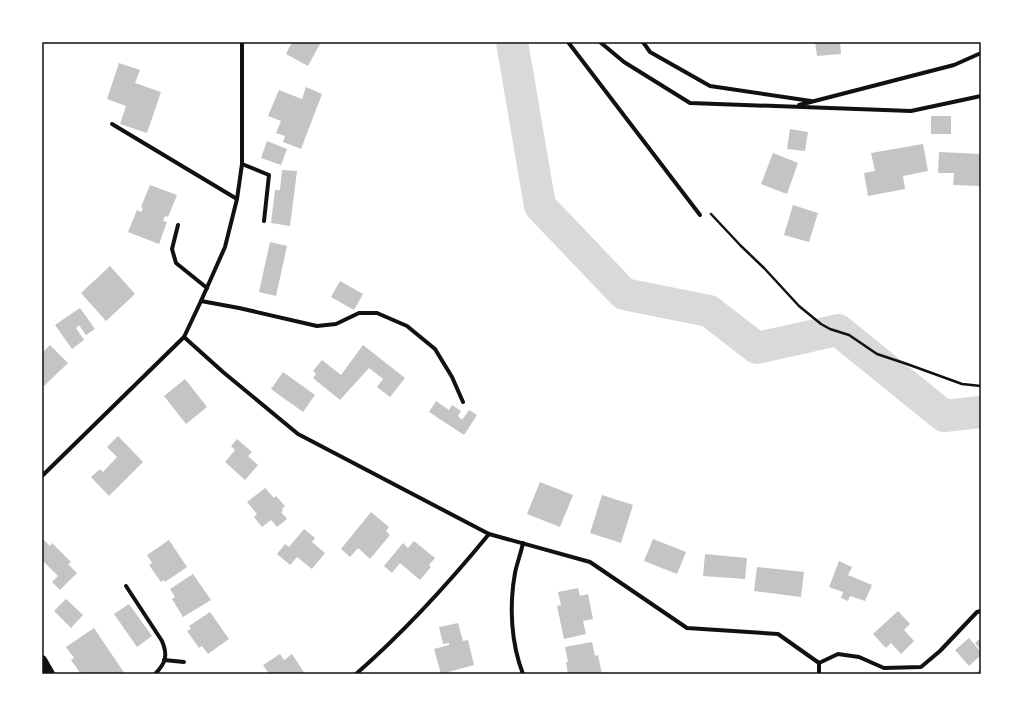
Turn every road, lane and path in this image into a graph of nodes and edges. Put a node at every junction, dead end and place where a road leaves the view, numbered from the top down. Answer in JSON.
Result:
{"nodes":[{"id":1,"x":242,"y":42,"type":"edge"},
{"id":2,"x":568,"y":42,"type":"edge"},
{"id":3,"x":600,"y":42,"type":"edge"},
{"id":4,"x":643,"y":42,"type":"edge"},
{"id":5,"x":981,"y":53,"type":"edge"},
{"id":6,"x":981,"y":96,"type":"edge"},
{"id":7,"x":814,"y":102,"type":"junction"},
{"id":8,"x":793,"y":107,"type":"junction"},
{"id":9,"x":112,"y":124,"type":"dead end"},
{"id":10,"x":242,"y":164,"type":"junction"},
{"id":11,"x":237,"y":199,"type":"junction"},
{"id":12,"x":707,"y":210,"type":"dead end"},
{"id":13,"x":700,"y":215,"type":"dead end"},
{"id":14,"x":264,"y":221,"type":"dead end"},
{"id":15,"x":178,"y":224,"type":"dead end"},
{"id":16,"x":207,"y":288,"type":"junction"},
{"id":17,"x":201,"y":301,"type":"junction"},
{"id":18,"x":184,"y":337,"type":"junction"},
{"id":19,"x":981,"y":386,"type":"edge"},
{"id":20,"x":463,"y":402,"type":"dead end"},
{"id":21,"x":42,"y":476,"type":"edge"},
{"id":22,"x":489,"y":534,"type":"junction"},
{"id":23,"x":523,"y":543,"type":"junction"},
{"id":24,"x":126,"y":586,"type":"dead end"},
{"id":25,"x":981,"y":611,"type":"edge"},
{"id":26,"x":42,"y":660,"type":"edge"},
{"id":27,"x":164,"y":660,"type":"junction"},
{"id":28,"x":184,"y":662,"type":"dead end"},
{"id":29,"x":819,"y":663,"type":"junction"},
{"id":30,"x":50,"y":674,"type":"edge"},
{"id":31,"x":155,"y":674,"type":"edge"},
{"id":32,"x":356,"y":674,"type":"edge"},
{"id":33,"x":524,"y":674,"type":"edge"},
{"id":34,"x":819,"y":674,"type":"edge"}],
"edges":[{"from":1,"to":10,"type":"street"},
{"from":2,"to":13,"type":"street"},
{"from":3,"to":8,"type":"street"},
{"from":4,"to":7,"type":"street"},
{"from":5,"to":7,"type":"street"},
{"from":6,"to":8,"type":"street"},
{"from":7,"to":8,"type":"street"},
{"from":9,"to":11,"type":"street"},
{"from":10,"to":11,"type":"street"},
{"from":10,"to":14,"type":"street"},
{"from":11,"to":16,"type":"street"},
{"from":12,"to":19,"type":"path"},
{"from":15,"to":16,"type":"street"},
{"from":16,"to":17,"type":"street"},
{"from":17,"to":18,"type":"street"},
{"from":17,"to":20,"type":"street"},
{"from":18,"to":21,"type":"street"},
{"from":18,"to":22,"type":"street"},
{"from":22,"to":23,"type":"street"},
{"from":22,"to":32,"type":"street"},
{"from":23,"to":29,"type":"street"},
{"from":23,"to":33,"type":"street"},
{"from":24,"to":27,"type":"street"},
{"from":25,"to":29,"type":"street"},
{"from":26,"to":30,"type":"main road"},
{"from":27,"to":28,"type":"street"},
{"from":27,"to":31,"type":"street"},
{"from":29,"to":34,"type":"street"}]}
